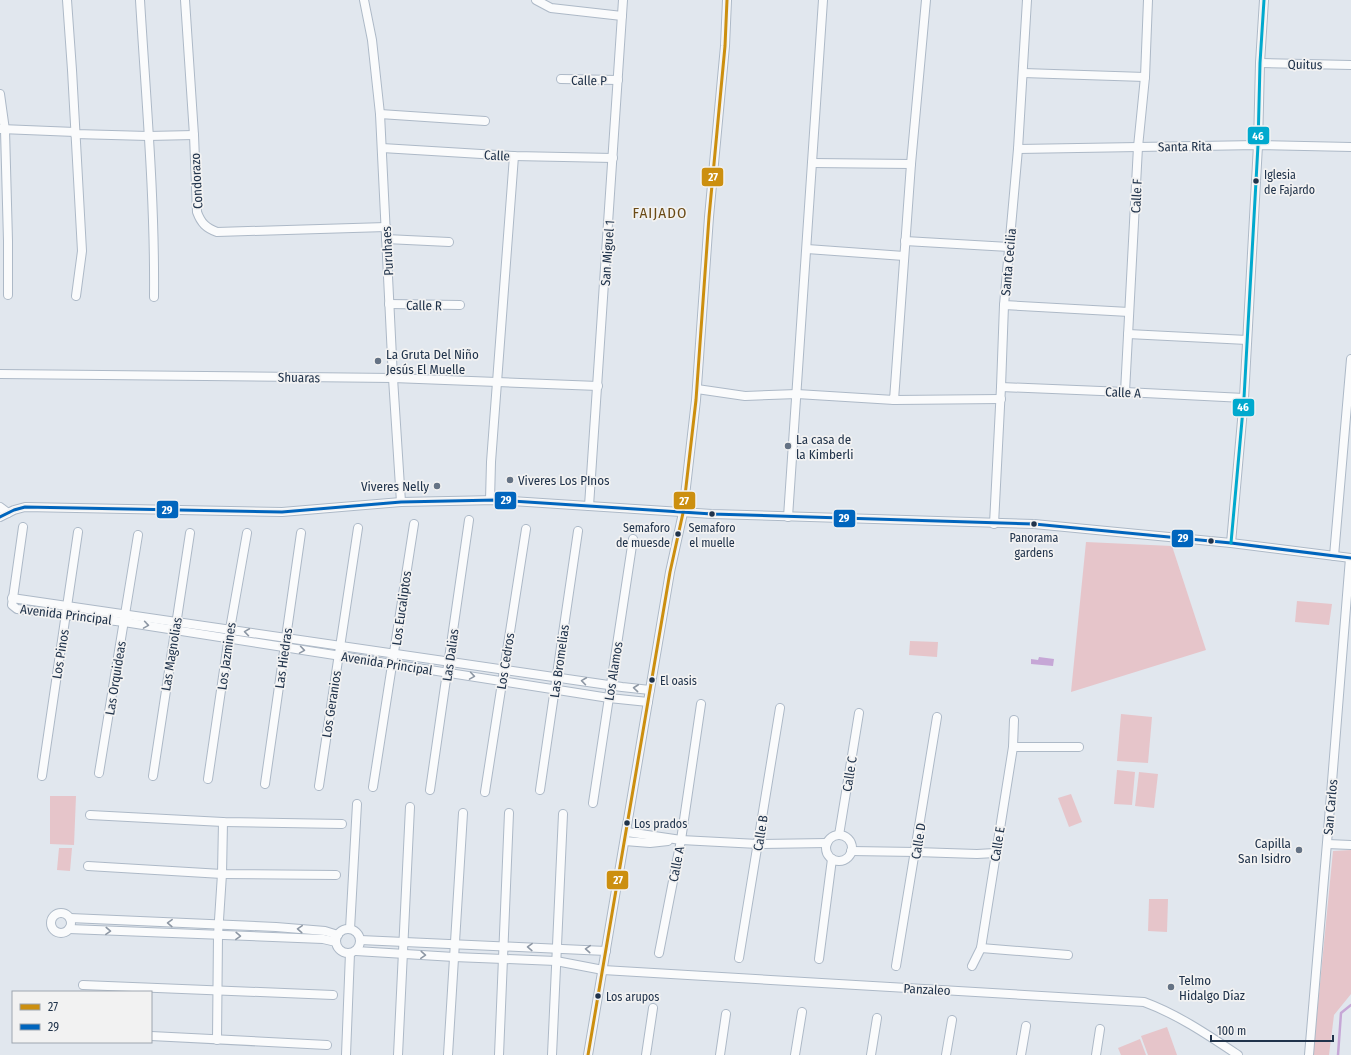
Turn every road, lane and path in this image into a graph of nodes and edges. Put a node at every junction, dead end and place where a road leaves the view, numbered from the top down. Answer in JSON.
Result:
{"nodes":[{"id":1,"x":67,"y":0,"type":"edge"},
{"id":2,"x":140,"y":0,"type":"edge"},
{"id":3,"x":185,"y":0,"type":"edge"},
{"id":4,"x":364,"y":0,"type":"edge"},
{"id":5,"x":536,"y":0,"type":"edge"},
{"id":6,"x":623,"y":0,"type":"edge"},
{"id":7,"x":727,"y":0,"type":"edge"},
{"id":8,"x":822,"y":0,"type":"edge"},
{"id":9,"x":926,"y":0,"type":"edge"},
{"id":10,"x":1027,"y":0,"type":"edge"},
{"id":11,"x":1148,"y":0,"type":"edge"},
{"id":12,"x":1264,"y":0,"type":"edge"},
{"id":13,"x":622,"y":16,"type":"junction"},
{"id":14,"x":1260,"y":63,"type":"junction"},
{"id":15,"x":1351,"y":65,"type":"edge"},
{"id":16,"x":1023,"y":73,"type":"junction"},
{"id":17,"x":1145,"y":78,"type":"junction"},
{"id":18,"x":561,"y":80,"type":"dead end"},
{"id":19,"x":618,"y":80,"type":"junction"},
{"id":20,"x":0,"y":94,"type":"edge"},
{"id":21,"x":380,"y":114,"type":"junction"},
{"id":22,"x":485,"y":121,"type":"dead end"},
{"id":23,"x":2,"y":130,"type":"edge"},
{"id":24,"x":75,"y":134,"type":"junction"},
{"id":25,"x":194,"y":134,"type":"junction"},
{"id":26,"x":148,"y":136,"type":"junction"},
{"id":27,"x":1258,"y":145,"type":"junction"},
{"id":28,"x":1138,"y":147,"type":"junction"},
{"id":29,"x":1351,"y":147,"type":"edge"},
{"id":30,"x":382,"y":148,"type":"junction"},
{"id":31,"x":1018,"y":149,"type":"junction"},
{"id":32,"x":514,"y":156,"type":"junction"},
{"id":33,"x":613,"y":158,"type":"junction"},
{"id":34,"x":812,"y":163,"type":"junction"},
{"id":35,"x":911,"y":164,"type":"junction"},
{"id":36,"x":386,"y":227,"type":"junction"},
{"id":37,"x":386,"y":239,"type":"junction"},
{"id":38,"x":905,"y":241,"type":"junction"},
{"id":39,"x":449,"y":242,"type":"dead end"},
{"id":40,"x":1009,"y":247,"type":"junction"},
{"id":41,"x":807,"y":249,"type":"junction"},
{"id":42,"x":904,"y":256,"type":"junction"},
{"id":43,"x":8,"y":295,"type":"dead end"},
{"id":44,"x":76,"y":296,"type":"dead end"},
{"id":45,"x":154,"y":296,"type":"dead end"},
{"id":46,"x":389,"y":304,"type":"junction"},
{"id":47,"x":460,"y":305,"type":"dead end"},
{"id":48,"x":1004,"y":305,"type":"junction"},
{"id":49,"x":1129,"y":312,"type":"junction"},
{"id":50,"x":1128,"y":334,"type":"junction"},
{"id":51,"x":1247,"y":340,"type":"junction"},
{"id":52,"x":1351,"y":359,"type":"edge"},
{"id":53,"x":0,"y":374,"type":"edge"},
{"id":54,"x":393,"y":378,"type":"junction"},
{"id":55,"x":497,"y":382,"type":"junction"},
{"id":56,"x":598,"y":386,"type":"junction"},
{"id":57,"x":1002,"y":388,"type":"junction"},
{"id":58,"x":697,"y":389,"type":"junction"},
{"id":59,"x":1125,"y":392,"type":"junction"},
{"id":60,"x":797,"y":394,"type":"junction"},
{"id":61,"x":1244,"y":398,"type":"junction"},
{"id":62,"x":1001,"y":399,"type":"junction"},
{"id":63,"x":894,"y":400,"type":"junction"},
{"id":64,"x":490,"y":500,"type":"junction"},
{"id":65,"x":401,"y":502,"type":"junction"},
{"id":66,"x":589,"y":506,"type":"junction"},
{"id":67,"x":0,"y":507,"type":"edge"},
{"id":68,"x":683,"y":512,"type":"junction"},
{"id":69,"x":8,"y":513,"type":"junction"},
{"id":70,"x":0,"y":517,"type":"edge"},
{"id":71,"x":788,"y":517,"type":"junction"},
{"id":72,"x":469,"y":520,"type":"dead end"},
{"id":73,"x":414,"y":524,"type":"dead end"},
{"id":74,"x":994,"y":524,"type":"junction"},
{"id":75,"x":23,"y":527,"type":"dead end"},
{"id":76,"x":358,"y":528,"type":"dead end"},
{"id":77,"x":526,"y":529,"type":"dead end"},
{"id":78,"x":578,"y":531,"type":"dead end"},
{"id":79,"x":78,"y":532,"type":"dead end"},
{"id":80,"x":190,"y":533,"type":"dead end"},
{"id":81,"x":247,"y":533,"type":"dead end"},
{"id":82,"x":301,"y":533,"type":"dead end"},
{"id":83,"x":138,"y":535,"type":"dead end"},
{"id":84,"x":633,"y":539,"type":"dead end"},
{"id":85,"x":1232,"y":543,"type":"junction"},
{"id":86,"x":1334,"y":556,"type":"junction"},
{"id":87,"x":1350,"y":558,"type":"edge"},
{"id":88,"x":12,"y":598,"type":"junction"},
{"id":89,"x":67,"y":606,"type":"junction"},
{"id":90,"x":66,"y":614,"type":"junction"},
{"id":91,"x":124,"y":618,"type":"junction"},
{"id":92,"x":176,"y":626,"type":"junction"},
{"id":93,"x":230,"y":630,"type":"junction"},
{"id":94,"x":228,"y":638,"type":"junction"},
{"id":95,"x":286,"y":638,"type":"junction"},
{"id":96,"x":340,"y":646,"type":"junction"},
{"id":97,"x":284,"y":647,"type":"junction"},
{"id":98,"x":394,"y":654,"type":"junction"},
{"id":99,"x":339,"y":655,"type":"junction"},
{"id":100,"x":449,"y":662,"type":"junction"},
{"id":101,"x":393,"y":664,"type":"junction"},
{"id":102,"x":504,"y":670,"type":"junction"},
{"id":103,"x":447,"y":672,"type":"junction"},
{"id":104,"x":556,"y":677,"type":"junction"},
{"id":105,"x":502,"y":681,"type":"junction"},
{"id":106,"x":611,"y":685,"type":"junction"},
{"id":107,"x":555,"y":689,"type":"junction"},
{"id":108,"x":650,"y":690,"type":"junction"},
{"id":109,"x":609,"y":698,"type":"junction"},
{"id":110,"x":648,"y":702,"type":"junction"},
{"id":111,"x":702,"y":704,"type":"dead end"},
{"id":112,"x":780,"y":708,"type":"dead end"},
{"id":113,"x":859,"y":713,"type":"dead end"},
{"id":114,"x":937,"y":717,"type":"dead end"},
{"id":115,"x":1014,"y":720,"type":"dead end"},
{"id":116,"x":1013,"y":747,"type":"junction"},
{"id":117,"x":1079,"y":747,"type":"dead end"},
{"id":118,"x":99,"y":773,"type":"dead end"},
{"id":119,"x":42,"y":776,"type":"dead end"},
{"id":120,"x":153,"y":776,"type":"dead end"},
{"id":121,"x":208,"y":779,"type":"dead end"},
{"id":122,"x":265,"y":784,"type":"dead end"},
{"id":123,"x":319,"y":786,"type":"dead end"},
{"id":124,"x":373,"y":787,"type":"dead end"},
{"id":125,"x":430,"y":790,"type":"dead end"},
{"id":126,"x":540,"y":790,"type":"dead end"},
{"id":127,"x":485,"y":792,"type":"dead end"},
{"id":128,"x":592,"y":803,"type":"dead end"},
{"id":129,"x":356,"y":804,"type":"dead end"},
{"id":130,"x":410,"y":807,"type":"dead end"},
{"id":131,"x":463,"y":812,"type":"dead end"},
{"id":132,"x":509,"y":813,"type":"dead end"},
{"id":133,"x":563,"y":814,"type":"dead end"},
{"id":134,"x":90,"y":815,"type":"dead end"},
{"id":135,"x":223,"y":822,"type":"junction"},
{"id":136,"x":342,"y":824,"type":"dead end"},
{"id":137,"x":627,"y":832,"type":"junction"},
{"id":138,"x":839,"y":835,"type":"junction"},
{"id":139,"x":681,"y":840,"type":"junction"},
{"id":140,"x":625,"y":841,"type":"junction"},
{"id":141,"x":827,"y":843,"type":"junction"},
{"id":142,"x":758,"y":844,"type":"junction"},
{"id":143,"x":1327,"y":844,"type":"junction"},
{"id":144,"x":1351,"y":845,"type":"edge"},
{"id":145,"x":851,"y":851,"type":"junction"},
{"id":146,"x":916,"y":852,"type":"junction"},
{"id":147,"x":995,"y":853,"type":"junction"},
{"id":148,"x":832,"y":859,"type":"junction"},
{"id":149,"x":88,"y":866,"type":"dead end"},
{"id":150,"x":222,"y":874,"type":"junction"},
{"id":151,"x":336,"y":875,"type":"dead end"},
{"id":152,"x":70,"y":918,"type":"junction"},
{"id":153,"x":152,"y":922,"type":"junction"},
{"id":154,"x":219,"y":924,"type":"junction"},
{"id":155,"x":276,"y":927,"type":"junction"},
{"id":156,"x":69,"y":929,"type":"junction"},
{"id":157,"x":350,"y":929,"type":"junction"},
{"id":158,"x":152,"y":933,"type":"junction"},
{"id":159,"x":218,"y":935,"type":"junction"},
{"id":160,"x":275,"y":938,"type":"junction"},
{"id":161,"x":337,"y":938,"type":"junction"},
{"id":162,"x":360,"y":940,"type":"junction"},
{"id":163,"x":403,"y":942,"type":"junction"},
{"id":164,"x":455,"y":944,"type":"junction"},
{"id":165,"x":503,"y":946,"type":"junction"},
{"id":166,"x":556,"y":948,"type":"junction"},
{"id":167,"x":981,"y":948,"type":"junction"},
{"id":168,"x":606,"y":951,"type":"junction"},
{"id":169,"x":353,"y":952,"type":"junction"},
{"id":170,"x":659,"y":953,"type":"dead end"},
{"id":171,"x":403,"y":954,"type":"junction"},
{"id":172,"x":1068,"y":954,"type":"dead end"},
{"id":173,"x":454,"y":957,"type":"junction"},
{"id":174,"x":503,"y":958,"type":"junction"},
{"id":175,"x":739,"y":958,"type":"dead end"},
{"id":176,"x":819,"y":959,"type":"dead end"},
{"id":177,"x":556,"y":961,"type":"junction"},
{"id":178,"x":896,"y":966,"type":"dead end"},
{"id":179,"x":972,"y":966,"type":"dead end"},
{"id":180,"x":603,"y":970,"type":"junction"},
{"id":181,"x":83,"y":985,"type":"dead end"},
{"id":182,"x":218,"y":990,"type":"junction"},
{"id":183,"x":333,"y":995,"type":"dead end"},
{"id":184,"x":653,"y":1008,"type":"dead end"},
{"id":185,"x":802,"y":1012,"type":"dead end"},
{"id":186,"x":726,"y":1014,"type":"dead end"},
{"id":187,"x":877,"y":1018,"type":"dead end"},
{"id":188,"x":952,"y":1020,"type":"dead end"},
{"id":189,"x":1026,"y":1026,"type":"dead end"},
{"id":190,"x":1100,"y":1030,"type":"dead end"},
{"id":191,"x":152,"y":1036,"type":"edge"},
{"id":192,"x":217,"y":1040,"type":"junction"},
{"id":193,"x":327,"y":1045,"type":"dead end"},
{"id":194,"x":346,"y":1055,"type":"edge"},
{"id":195,"x":398,"y":1055,"type":"edge"},
{"id":196,"x":448,"y":1055,"type":"edge"},
{"id":197,"x":499,"y":1055,"type":"edge"},
{"id":198,"x":552,"y":1055,"type":"edge"},
{"id":199,"x":588,"y":1055,"type":"edge"},
{"id":200,"x":646,"y":1055,"type":"edge"},
{"id":201,"x":720,"y":1055,"type":"edge"},
{"id":202,"x":795,"y":1055,"type":"edge"},
{"id":203,"x":871,"y":1055,"type":"edge"},
{"id":204,"x":946,"y":1055,"type":"edge"},
{"id":205,"x":1021,"y":1055,"type":"edge"},
{"id":206,"x":1096,"y":1055,"type":"edge"},
{"id":207,"x":1238,"y":1055,"type":"edge"},
{"id":208,"x":1309,"y":1055,"type":"edge"}],
"edges":[{"from":1,"to":24,"type":"street"},
{"from":2,"to":26,"type":"street"},
{"from":3,"to":25,"type":"street","name":"Condorazo"},
{"from":4,"to":21,"type":"street","name":"Puruhaes"},
{"from":5,"to":13,"type":"street"},
{"from":6,"to":13,"type":"street","name":"San Miguel 1"},
{"from":7,"to":58,"type":"street"},
{"from":8,"to":34,"type":"street"},
{"from":9,"to":35,"type":"street"},
{"from":10,"to":16,"type":"street","name":"Santa Cecilia"},
{"from":11,"to":17,"type":"street","name":"Calle F"},
{"from":12,"to":14,"type":"street"},
{"from":13,"to":19,"type":"street","name":"San Miguel 1"},
{"from":14,"to":15,"type":"street","name":"Quitus"},
{"from":14,"to":27,"type":"street"},
{"from":16,"to":17,"type":"street"},
{"from":16,"to":31,"type":"street","name":"Santa Cecilia"},
{"from":17,"to":28,"type":"street","name":"Calle F"},
{"from":18,"to":19,"type":"street","name":"Calle P"},
{"from":19,"to":33,"type":"street","name":"San Miguel 1"},
{"from":20,"to":23,"type":"street"},
{"from":21,"to":22,"type":"street"},
{"from":21,"to":30,"type":"street","name":"Puruhaes"},
{"from":23,"to":24,"type":"street"},
{"from":23,"to":43,"type":"street"},
{"from":24,"to":26,"type":"street"},
{"from":24,"to":44,"type":"street"},
{"from":25,"to":26,"type":"street"},
{"from":25,"to":36,"type":"street","name":"Condorazo"},
{"from":26,"to":45,"type":"street"},
{"from":27,"to":28,"type":"street","name":"Santa Rita"},
{"from":27,"to":29,"type":"street","name":"Santa Rita"},
{"from":27,"to":51,"type":"street"},
{"from":28,"to":31,"type":"street","name":"Santa Rita"},
{"from":28,"to":49,"type":"street","name":"Calle F"},
{"from":30,"to":32,"type":"street","name":"Calle"},
{"from":30,"to":36,"type":"street","name":"Puruhaes"},
{"from":31,"to":40,"type":"street","name":"Santa Cecilia"},
{"from":32,"to":33,"type":"street","name":"Calle"},
{"from":32,"to":55,"type":"street"},
{"from":33,"to":56,"type":"street","name":"San Miguel 1"},
{"from":34,"to":35,"type":"street"},
{"from":34,"to":41,"type":"street"},
{"from":35,"to":38,"type":"street"},
{"from":36,"to":37,"type":"street","name":"Puruhaes"},
{"from":37,"to":39,"type":"street"},
{"from":37,"to":46,"type":"street","name":"Puruhaes"},
{"from":38,"to":40,"type":"street"},
{"from":38,"to":42,"type":"street"},
{"from":40,"to":48,"type":"street","name":"Santa Cecilia"},
{"from":41,"to":42,"type":"street"},
{"from":41,"to":60,"type":"street"},
{"from":42,"to":63,"type":"street"},
{"from":46,"to":47,"type":"street","name":"Calle R"},
{"from":46,"to":54,"type":"street","name":"Puruhaes"},
{"from":48,"to":49,"type":"street"},
{"from":48,"to":57,"type":"street","name":"Santa Cecilia"},
{"from":49,"to":50,"type":"street","name":"Calle F"},
{"from":50,"to":51,"type":"street"},
{"from":50,"to":59,"type":"street","name":"Calle F"},
{"from":51,"to":61,"type":"street"},
{"from":52,"to":86,"type":"street"},
{"from":53,"to":54,"type":"street","name":"Shuaras"},
{"from":54,"to":55,"type":"street","name":"Shuaras"},
{"from":54,"to":65,"type":"street","name":"Puruhaes"},
{"from":55,"to":56,"type":"street","name":"Shuaras"},
{"from":55,"to":64,"type":"street"},
{"from":56,"to":66,"type":"street","name":"San Miguel 1"},
{"from":57,"to":59,"type":"street","name":"Calle A"},
{"from":57,"to":62,"type":"street","name":"Santa Cecilia"},
{"from":58,"to":60,"type":"street"},
{"from":58,"to":68,"type":"street"},
{"from":59,"to":61,"type":"street","name":"Calle A"},
{"from":60,"to":63,"type":"street"},
{"from":60,"to":71,"type":"street"},
{"from":61,"to":85,"type":"street"},
{"from":62,"to":63,"type":"street"},
{"from":62,"to":74,"type":"street","name":"Santa Cecilia"},
{"from":64,"to":65,"type":"street"},
{"from":64,"to":66,"type":"street"},
{"from":65,"to":69,"type":"street"},
{"from":66,"to":68,"type":"street"},
{"from":67,"to":69,"type":"street"},
{"from":68,"to":71,"type":"street"},
{"from":68,"to":108,"type":"street"},
{"from":69,"to":70,"type":"street"},
{"from":71,"to":74,"type":"street"},
{"from":72,"to":100,"type":"street","name":"Las Dalias"},
{"from":73,"to":98,"type":"street","name":"Los Eucaliptos"},
{"from":74,"to":85,"type":"street"},
{"from":75,"to":88,"type":"street"},
{"from":76,"to":96,"type":"street","name":"Los Geranios"},
{"from":77,"to":102,"type":"street","name":"Los Cedros"},
{"from":78,"to":104,"type":"street","name":"Las Bromelias"},
{"from":79,"to":89,"type":"street","name":"Los Pinos"},
{"from":80,"to":92,"type":"street","name":"Las Magnolias"},
{"from":81,"to":93,"type":"street","name":"Los Jazmines"},
{"from":82,"to":95,"type":"street","name":"Las Hiedras"},
{"from":83,"to":91,"type":"street","name":"Las Orquideas"},
{"from":84,"to":106,"type":"street","name":"Los Alamos"},
{"from":85,"to":86,"type":"street"},
{"from":86,"to":87,"type":"street"},
{"from":87,"to":143,"type":"street","name":"San Carlos"},
{"from":88,"to":89,"type":"street","name":"Avenida Principal"},
{"from":88,"to":90,"type":"street","name":"Avenida Principal"},
{"from":89,"to":90,"type":"street","name":"Los Pinos"},
{"from":89,"to":91,"type":"street","name":"Avenida Principal"},
{"from":90,"to":91,"type":"street","name":"Avenida Principal"},
{"from":90,"to":119,"type":"street","name":"Los Pinos"},
{"from":91,"to":92,"type":"street","name":"Avenida Principal"},
{"from":91,"to":118,"type":"street","name":"Las Orquideas"},
{"from":92,"to":93,"type":"street","name":"Avenida Principal"},
{"from":92,"to":94,"type":"street","name":"Avenida Principal"},
{"from":92,"to":120,"type":"street","name":"Las Magnolias"},
{"from":93,"to":94,"type":"street","name":"Los Jazmines"},
{"from":95,"to":93,"type":"street","name":"Avenida Principal","one_way":true},
{"from":94,"to":97,"type":"street","name":"Avenida Principal"},
{"from":94,"to":121,"type":"street","name":"Los Jazmines"},
{"from":95,"to":96,"type":"street","name":"Avenida Principal"},
{"from":95,"to":97,"type":"street","name":"Las Hiedras"},
{"from":96,"to":98,"type":"street","name":"Avenida Principal"},
{"from":96,"to":99,"type":"street","name":"Los Geranios"},
{"from":97,"to":99,"type":"street","name":"Avenida Principal","one_way":true},
{"from":97,"to":122,"type":"street","name":"Las Hiedras"},
{"from":98,"to":100,"type":"street","name":"Avenida Principal"},
{"from":98,"to":101,"type":"street","name":"Los Eucaliptos"},
{"from":99,"to":101,"type":"street","name":"Avenida Principal"},
{"from":99,"to":123,"type":"street","name":"Los Geranios"},
{"from":100,"to":102,"type":"street","name":"Avenida Principal"},
{"from":100,"to":103,"type":"street","name":"Las Dalias"},
{"from":101,"to":103,"type":"street","name":"Avenida Principal"},
{"from":101,"to":124,"type":"street","name":"Los Eucaliptos"},
{"from":102,"to":104,"type":"street","name":"Avenida Principal"},
{"from":102,"to":105,"type":"street","name":"Los Cedros"},
{"from":103,"to":105,"type":"street","name":"Avenida Principal","one_way":true},
{"from":103,"to":125,"type":"street","name":"Las Dalias"},
{"from":106,"to":104,"type":"street","name":"Avenida Principal","one_way":true},
{"from":104,"to":107,"type":"street","name":"Las Bromelias"},
{"from":105,"to":107,"type":"street","name":"Avenida Principal"},
{"from":105,"to":127,"type":"street","name":"Los Cedros"},
{"from":108,"to":106,"type":"street","name":"Avenida Principal","one_way":true},
{"from":106,"to":109,"type":"street","name":"Los Alamos"},
{"from":107,"to":109,"type":"street","name":"Avenida Principal"},
{"from":107,"to":126,"type":"street","name":"Las Bromelias"},
{"from":108,"to":110,"type":"street"},
{"from":109,"to":110,"type":"street","name":"Avenida Principal"},
{"from":109,"to":128,"type":"street","name":"Los Alamos"},
{"from":110,"to":137,"type":"street"},
{"from":111,"to":139,"type":"street","name":"Calle A"},
{"from":112,"to":142,"type":"street","name":"Calle B"},
{"from":113,"to":138,"type":"street","name":"Calle C"},
{"from":114,"to":146,"type":"street","name":"Calle D"},
{"from":115,"to":116,"type":"street","name":"Calle E"},
{"from":116,"to":117,"type":"street"},
{"from":116,"to":147,"type":"street","name":"Calle E"},
{"from":129,"to":157,"type":"street"},
{"from":130,"to":163,"type":"street"},
{"from":131,"to":164,"type":"street"},
{"from":132,"to":165,"type":"street"},
{"from":133,"to":166,"type":"street"},
{"from":134,"to":135,"type":"street"},
{"from":135,"to":136,"type":"street"},
{"from":135,"to":150,"type":"street"},
{"from":137,"to":139,"type":"street"},
{"from":137,"to":140,"type":"street"},
{"from":138,"to":141,"type":"street"},
{"from":138,"to":145,"type":"street"},
{"from":139,"to":140,"type":"street"},
{"from":139,"to":142,"type":"street"},
{"from":139,"to":170,"type":"street","name":"Calle A"},
{"from":140,"to":168,"type":"street"},
{"from":141,"to":142,"type":"street"},
{"from":141,"to":148,"type":"street"},
{"from":142,"to":175,"type":"street","name":"Calle B"},
{"from":143,"to":144,"type":"street"},
{"from":143,"to":208,"type":"street","name":"San Carlos"},
{"from":145,"to":146,"type":"street"},
{"from":145,"to":148,"type":"street"},
{"from":146,"to":147,"type":"street"},
{"from":146,"to":178,"type":"street","name":"Calle D"},
{"from":147,"to":167,"type":"street","name":"Calle E"},
{"from":148,"to":176,"type":"street"},
{"from":149,"to":150,"type":"street"},
{"from":150,"to":151,"type":"street"},
{"from":150,"to":154,"type":"street"},
{"from":152,"to":153,"type":"street"},
{"from":152,"to":156,"type":"street"},
{"from":152,"to":156,"type":"street"},
{"from":154,"to":153,"type":"street","one_way":true},
{"from":153,"to":158,"type":"street"},
{"from":154,"to":155,"type":"street"},
{"from":154,"to":159,"type":"street"},
{"from":155,"to":160,"type":"street"},
{"from":161,"to":155,"type":"street","one_way":true},
{"from":156,"to":158,"type":"street","one_way":true},
{"from":157,"to":161,"type":"street"},
{"from":157,"to":162,"type":"street"},
{"from":158,"to":159,"type":"street"},
{"from":159,"to":160,"type":"street","one_way":true},
{"from":159,"to":182,"type":"street"},
{"from":160,"to":161,"type":"street"},
{"from":161,"to":169,"type":"street"},
{"from":162,"to":163,"type":"street"},
{"from":162,"to":169,"type":"street"},
{"from":163,"to":164,"type":"street"},
{"from":163,"to":171,"type":"street"},
{"from":164,"to":165,"type":"street"},
{"from":164,"to":173,"type":"street"},
{"from":166,"to":165,"type":"street","one_way":true},
{"from":165,"to":174,"type":"street"},
{"from":168,"to":166,"type":"street","one_way":true},
{"from":166,"to":177,"type":"street"},
{"from":167,"to":172,"type":"street"},
{"from":167,"to":179,"type":"street","name":"Calle E"},
{"from":168,"to":180,"type":"street"},
{"from":169,"to":171,"type":"street","name":"Panzaleo"},
{"from":169,"to":194,"type":"street"},
{"from":171,"to":173,"type":"street","name":"Panzaleo","one_way":true},
{"from":171,"to":195,"type":"street"},
{"from":173,"to":174,"type":"street","name":"Panzaleo"},
{"from":173,"to":196,"type":"street"},
{"from":174,"to":177,"type":"street","name":"Panzaleo"},
{"from":174,"to":197,"type":"street"},
{"from":177,"to":180,"type":"street","name":"Panzaleo"},
{"from":177,"to":198,"type":"street"},
{"from":180,"to":199,"type":"street"},
{"from":180,"to":207,"type":"street","name":"Panzaleo"},
{"from":181,"to":182,"type":"street"},
{"from":182,"to":183,"type":"street"},
{"from":182,"to":192,"type":"street"},
{"from":184,"to":200,"type":"street"},
{"from":185,"to":202,"type":"street"},
{"from":186,"to":201,"type":"street"},
{"from":187,"to":203,"type":"street"},
{"from":188,"to":204,"type":"street"},
{"from":189,"to":205,"type":"street"},
{"from":190,"to":206,"type":"street"},
{"from":191,"to":192,"type":"street"},
{"from":192,"to":193,"type":"street"}]}
